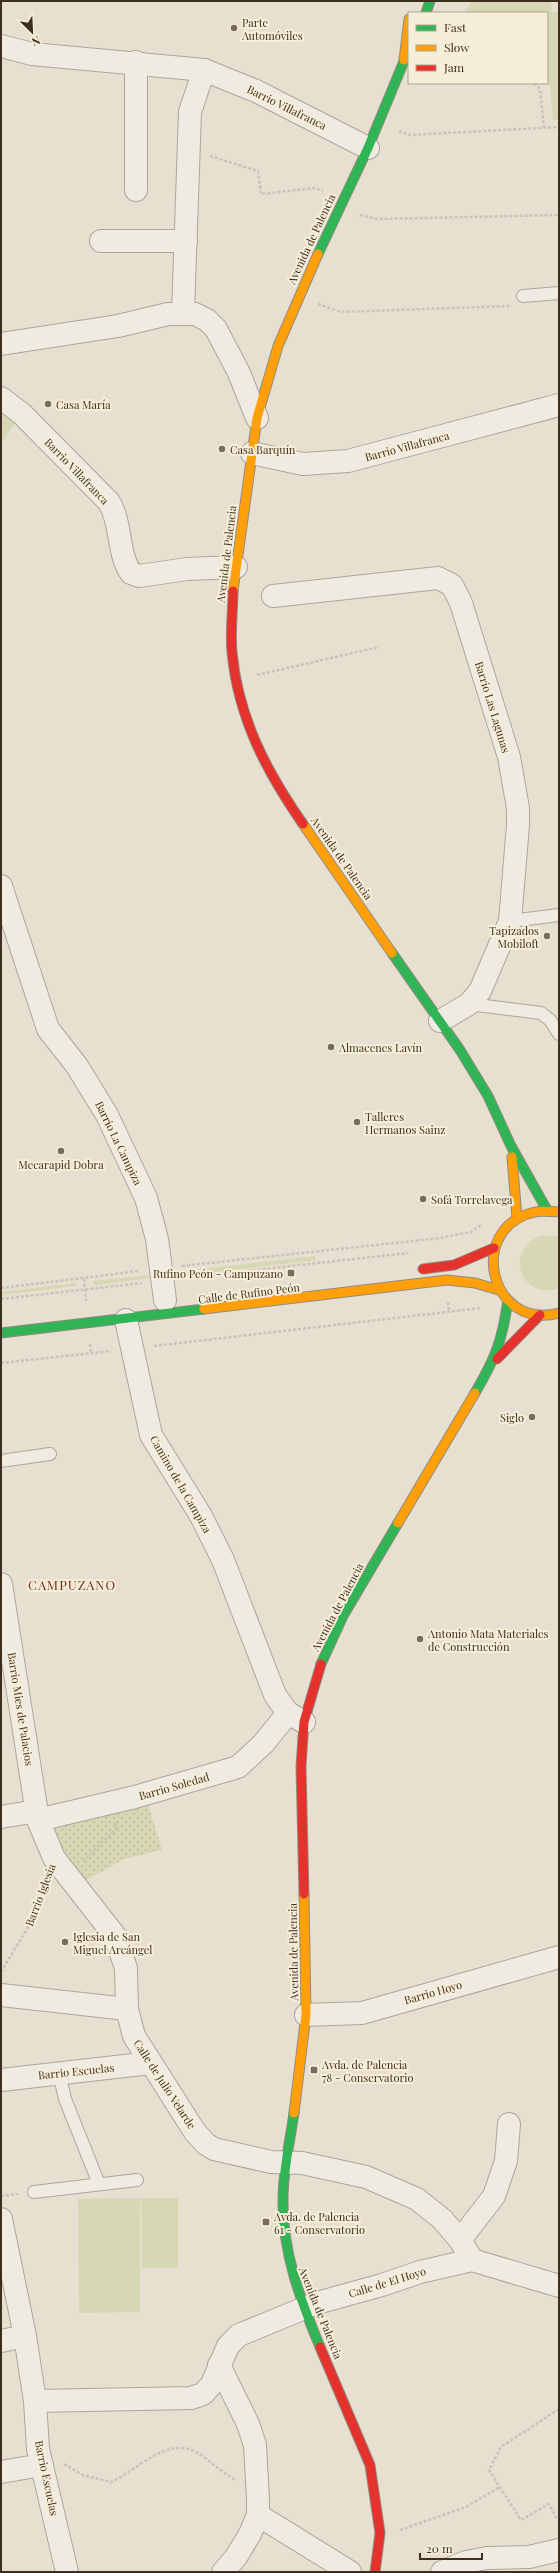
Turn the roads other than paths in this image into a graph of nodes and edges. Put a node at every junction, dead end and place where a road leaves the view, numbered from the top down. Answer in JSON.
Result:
{"nodes":[{"id":1,"x":430,"y":1,"type":"edge"},
{"id":2,"x":426,"y":12,"type":"edge"},
{"id":3,"x":408,"y":27,"type":"edge"},
{"id":4,"x":1,"y":46,"type":"edge"},
{"id":5,"x":408,"y":51,"type":"edge"},
{"id":6,"x":404,"y":60,"type":"junction"},
{"id":7,"x":136,"y":62,"type":"junction"},
{"id":8,"x":204,"y":70,"type":"junction"},
{"id":9,"x":368,"y":148,"type":"junction"},
{"id":10,"x":136,"y":190,"type":"dead end"},
{"id":11,"x":100,"y":241,"type":"dead end"},
{"id":12,"x":186,"y":241,"type":"junction"},
{"id":13,"x":559,"y":293,"type":"edge"},
{"id":14,"x":523,"y":296,"type":"dead end"},
{"id":15,"x":183,"y":313,"type":"junction"},
{"id":16,"x":1,"y":344,"type":"edge"},
{"id":17,"x":1,"y":398,"type":"edge"},
{"id":18,"x":559,"y":404,"type":"edge"},
{"id":19,"x":257,"y":418,"type":"junction"},
{"id":20,"x":252,"y":453,"type":"junction"},
{"id":21,"x":236,"y":567,"type":"junction"},
{"id":22,"x":273,"y":596,"type":"dead end"},
{"id":23,"x":1,"y":886,"type":"edge"},
{"id":24,"x":559,"y":915,"type":"edge"},
{"id":25,"x":510,"y":921,"type":"junction"},
{"id":26,"x":469,"y":1004,"type":"junction"},
{"id":27,"x":440,"y":1021,"type":"junction"},
{"id":28,"x":559,"y":1034,"type":"edge"},
{"id":29,"x":511,"y":1146,"type":"junction"},
{"id":30,"x":547,"y":1210,"type":"junction"},
{"id":31,"x":559,"y":1212,"type":"edge"},
{"id":32,"x":517,"y":1218,"type":"junction"},
{"id":33,"x":494,"y":1248,"type":"junction"},
{"id":34,"x":418,"y":1270,"type":"road end"},
{"id":35,"x":164,"y":1290,"type":"road end"},
{"id":36,"x":499,"y":1290,"type":"junction"},
{"id":37,"x":508,"y":1300,"type":"junction"},
{"id":38,"x":559,"y":1313,"type":"edge"},
{"id":39,"x":540,"y":1315,"type":"junction"},
{"id":40,"x":126,"y":1320,"type":"junction"},
{"id":41,"x":1,"y":1333,"type":"edge"},
{"id":42,"x":494,"y":1362,"type":"junction"},
{"id":43,"x":50,"y":1454,"type":"dead end"},
{"id":44,"x":1,"y":1461,"type":"edge"},
{"id":45,"x":1,"y":1584,"type":"edge"},
{"id":46,"x":296,"y":1718,"type":"junction"},
{"id":47,"x":37,"y":1816,"type":"junction"},
{"id":48,"x":1,"y":1817,"type":"edge"},
{"id":49,"x":559,"y":1957,"type":"edge"},
{"id":50,"x":1,"y":1995,"type":"edge"},
{"id":51,"x":126,"y":2009,"type":"junction"},
{"id":52,"x":306,"y":2015,"type":"junction"},
{"id":53,"x":151,"y":2063,"type":"junction"},
{"id":54,"x":59,"y":2073,"type":"junction"},
{"id":55,"x":1,"y":2080,"type":"edge"},
{"id":56,"x":509,"y":2124,"type":"dead end"},
{"id":57,"x":287,"y":2164,"type":"junction"},
{"id":58,"x":137,"y":2180,"type":"dead end"},
{"id":59,"x":99,"y":2184,"type":"junction"},
{"id":60,"x":34,"y":2192,"type":"dead end"},
{"id":61,"x":1,"y":2219,"type":"edge"},
{"id":62,"x":460,"y":2240,"type":"junction"},
{"id":63,"x":472,"y":2260,"type":"junction"},
{"id":64,"x":559,"y":2286,"type":"edge"},
{"id":65,"x":304,"y":2308,"type":"junction"},
{"id":66,"x":25,"y":2336,"type":"junction"},
{"id":67,"x":1,"y":2341,"type":"edge"},
{"id":68,"x":219,"y":2365,"type":"junction"},
{"id":69,"x":35,"y":2401,"type":"junction"},
{"id":70,"x":40,"y":2457,"type":"junction"},
{"id":71,"x":1,"y":2472,"type":"edge"},
{"id":72,"x":258,"y":2515,"type":"junction"},
{"id":73,"x":559,"y":2550,"type":"edge"},
{"id":74,"x":66,"y":2572,"type":"edge"},
{"id":75,"x":223,"y":2572,"type":"edge"},
{"id":76,"x":350,"y":2572,"type":"edge"},
{"id":77,"x":375,"y":2572,"type":"edge"},
{"id":78,"x":442,"y":2572,"type":"edge"}],
"edges":[{"from":1,"to":2,"type":"main road"},
{"from":3,"to":6,"type":"main road"},
{"from":4,"to":7,"type":"street","name":"Barrio Villafranca"},
{"from":5,"to":6,"type":"main road"},
{"from":6,"to":9,"type":"main road","name":"Avenida de Palencia"},
{"from":7,"to":8,"type":"street","name":"Barrio Villafranca"},
{"from":7,"to":10,"type":"street"},
{"from":8,"to":9,"type":"street","name":"Barrio Villafranca"},
{"from":8,"to":12,"type":"street"},
{"from":9,"to":19,"type":"main road","name":"Avenida de Palencia"},
{"from":11,"to":12,"type":"street"},
{"from":12,"to":15,"type":"street"},
{"from":13,"to":14,"type":"lane"},
{"from":15,"to":16,"type":"street"},
{"from":15,"to":19,"type":"street"},
{"from":17,"to":21,"type":"street","name":"Barrio Villafranca"},
{"from":18,"to":20,"type":"street","name":"Barrio Villafranca"},
{"from":19,"to":20,"type":"main road","name":"Avenida de Palencia"},
{"from":20,"to":21,"type":"main road","name":"Avenida de Palencia"},
{"from":21,"to":27,"type":"main road","name":"Avenida de Palencia"},
{"from":22,"to":25,"type":"street","name":"Barrio Las Lagunas"},
{"from":23,"to":35,"type":"street","name":"Barrio La Campiza"},
{"from":24,"to":25,"type":"lane"},
{"from":25,"to":26,"type":"street","name":"Barrio Las Lagunas"},
{"from":26,"to":27,"type":"street","name":"Barrio Las Lagunas"},
{"from":26,"to":28,"type":"lane"},
{"from":27,"to":29,"type":"main road","name":"Avenida de Palencia"},
{"from":29,"to":30,"type":"main road","name":"Avenida de Palencia"},
{"from":29,"to":32,"type":"main road","name":"Avenida de Palencia"},
{"from":30,"to":31,"type":"main road"},
{"from":30,"to":32,"type":"main road"},
{"from":32,"to":33,"type":"main road"},
{"from":33,"to":34,"type":"main road"},
{"from":33,"to":36,"type":"main road"},
{"from":36,"to":37,"type":"main road"},
{"from":36,"to":40,"type":"main road","name":"Calle de Rufino Peón"},
{"from":37,"to":39,"type":"main road"},
{"from":37,"to":42,"type":"main road","name":"Avenida de Palencia"},
{"from":38,"to":39,"type":"main road"},
{"from":39,"to":42,"type":"main road","name":"Avenida de Palencia"},
{"from":40,"to":41,"type":"main road","name":"Calle de Rufino Peón"},
{"from":40,"to":46,"type":"street","name":"Camino de la Campiza"},
{"from":42,"to":46,"type":"main road","name":"Avenida de Palencia"},
{"from":43,"to":44,"type":"lane"},
{"from":45,"to":47,"type":"street","name":"Barrio Mies de Palacios"},
{"from":46,"to":47,"type":"street","name":"Barrio Soledad"},
{"from":46,"to":52,"type":"main road","name":"Avenida de Palencia"},
{"from":47,"to":48,"type":"street"},
{"from":47,"to":51,"type":"street","name":"Calle de Julio Velarde"},
{"from":49,"to":52,"type":"street","name":"Barrio Hoyo"},
{"from":50,"to":51,"type":"street"},
{"from":51,"to":53,"type":"street","name":"Calle de Julio Velarde"},
{"from":52,"to":57,"type":"main road","name":"Avenida de Palencia"},
{"from":53,"to":54,"type":"street","name":"Barrio Escuelas"},
{"from":53,"to":57,"type":"street","name":"Calle de Julio Velarde"},
{"from":54,"to":55,"type":"street","name":"Barrio Escuelas"},
{"from":54,"to":59,"type":"lane"},
{"from":56,"to":62,"type":"street"},
{"from":57,"to":62,"type":"street"},
{"from":57,"to":65,"type":"main road","name":"Avenida de Palencia"},
{"from":58,"to":59,"type":"lane"},
{"from":59,"to":60,"type":"lane"},
{"from":61,"to":66,"type":"street","name":"Barrio Escuelas"},
{"from":62,"to":63,"type":"street"},
{"from":63,"to":64,"type":"street","name":"Calle de El Hoyo"},
{"from":63,"to":65,"type":"street","name":"Calle de El Hoyo"},
{"from":65,"to":68,"type":"street","name":"Calle de El Hoyo"},
{"from":65,"to":77,"type":"main road","name":"Avenida de Palencia"},
{"from":66,"to":67,"type":"street"},
{"from":66,"to":69,"type":"street","name":"Barrio Escuelas"},
{"from":68,"to":69,"type":"street","name":"Calle de El Hoyo"},
{"from":68,"to":72,"type":"street"},
{"from":69,"to":70,"type":"street","name":"Barrio Escuelas"},
{"from":70,"to":71,"type":"street"},
{"from":70,"to":74,"type":"street","name":"Barrio Escuelas"},
{"from":72,"to":75,"type":"street"},
{"from":72,"to":76,"type":"street"},
{"from":73,"to":78,"type":"street"}]}
